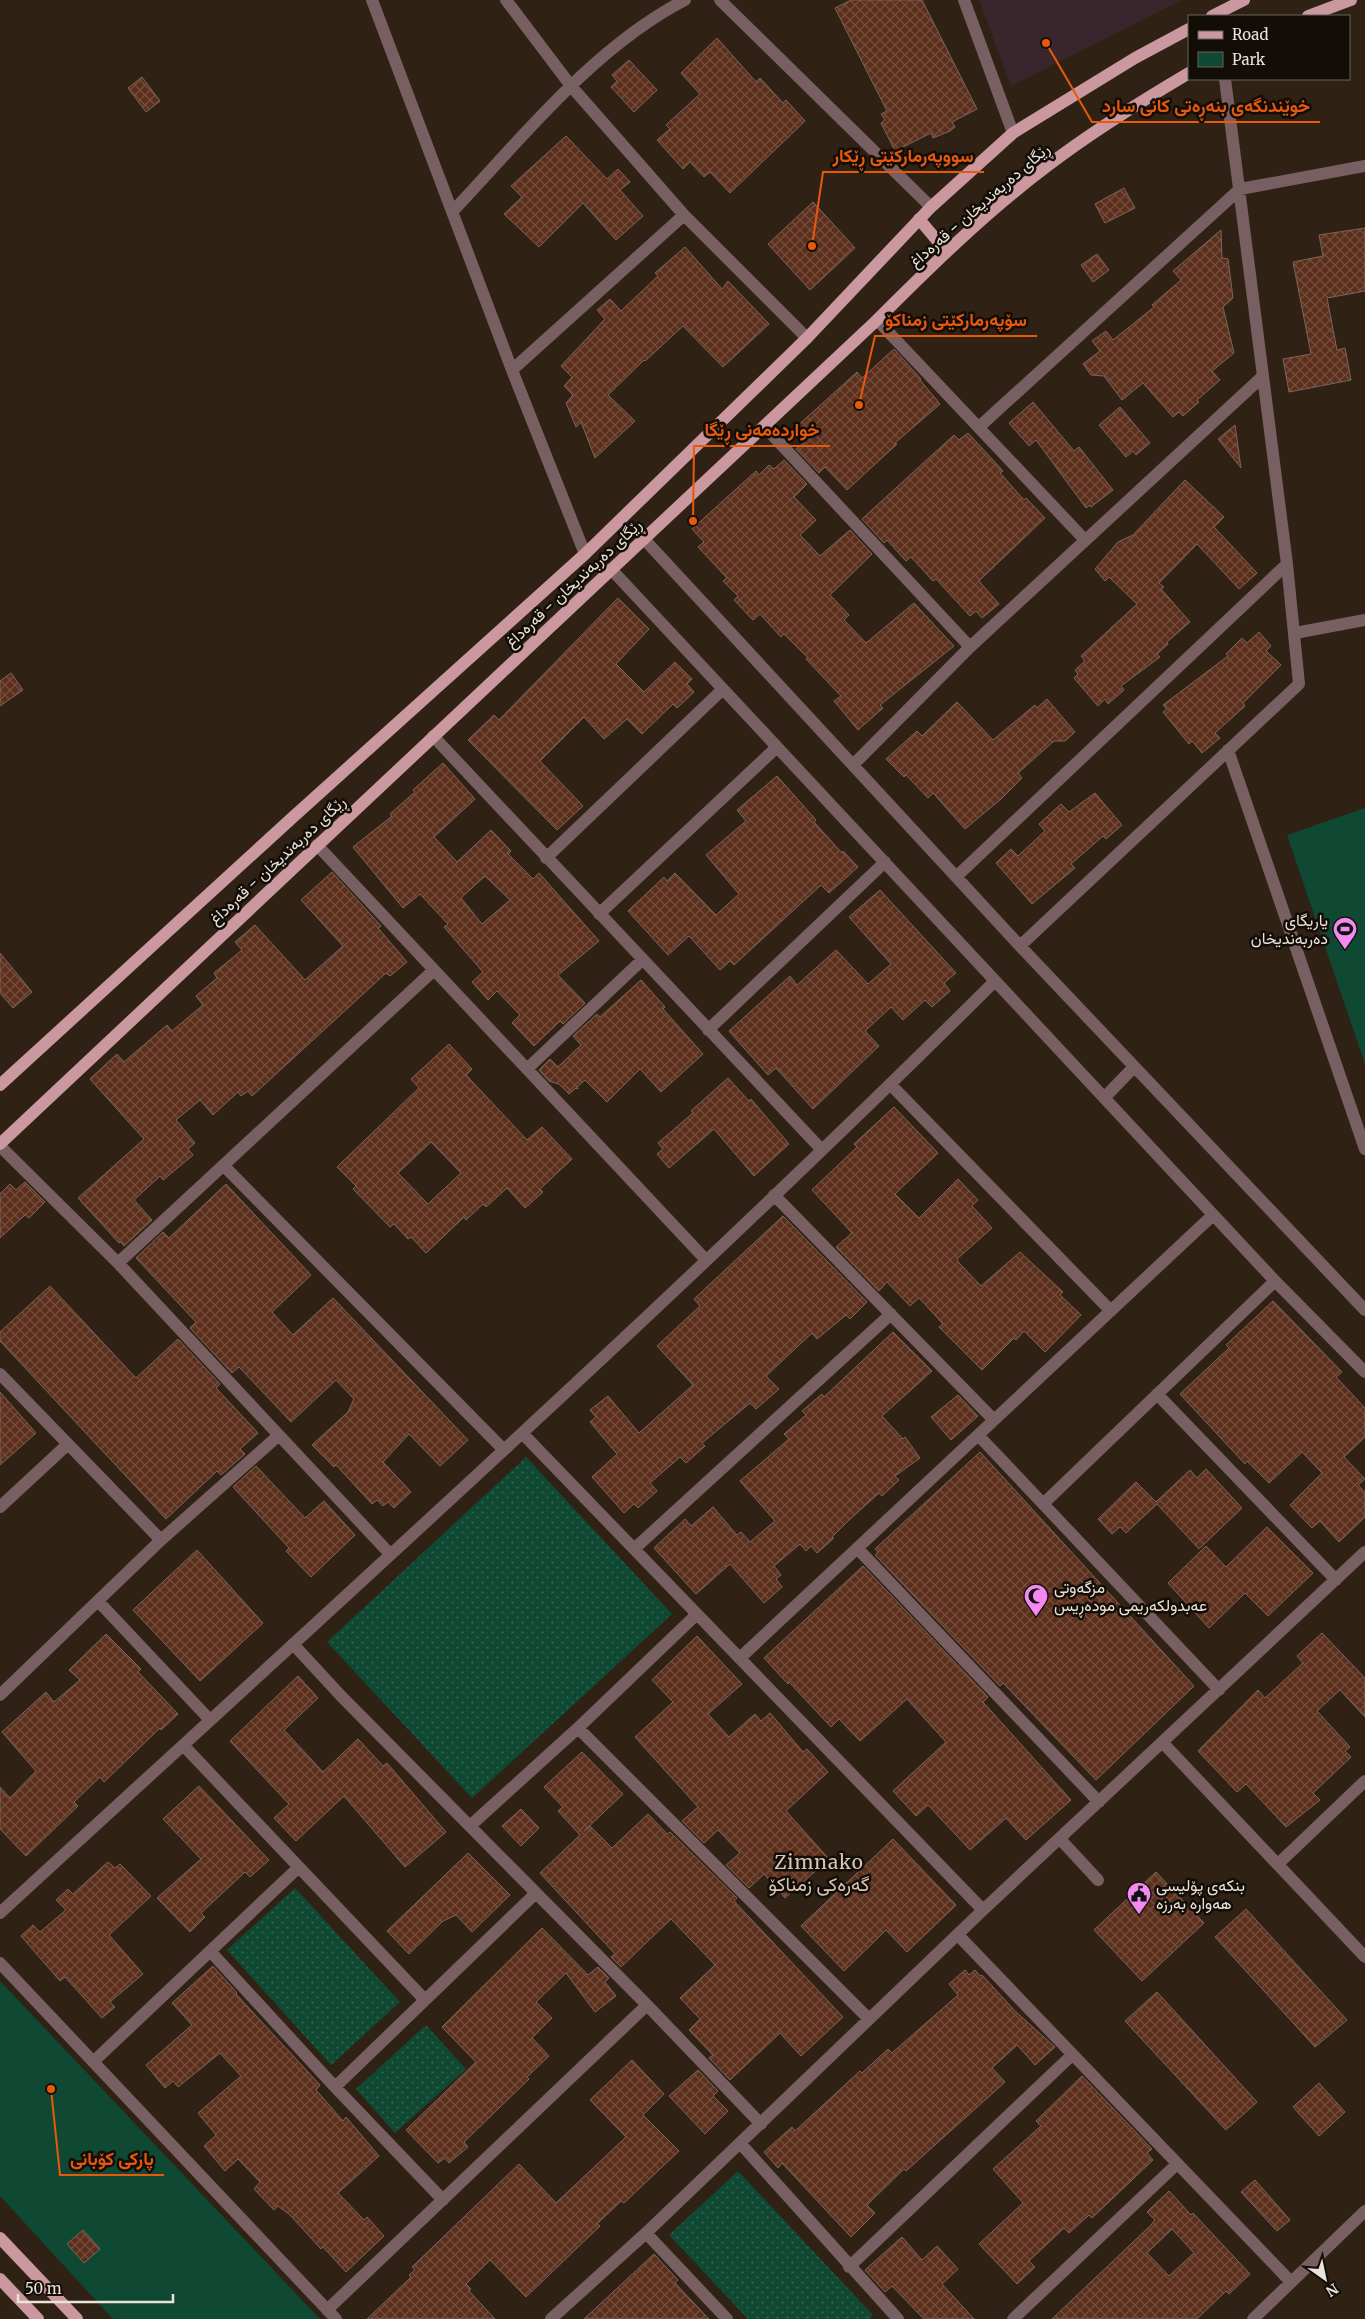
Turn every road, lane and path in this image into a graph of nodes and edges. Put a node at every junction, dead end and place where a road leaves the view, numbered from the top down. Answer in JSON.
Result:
{"nodes":[{"id":1,"x":372,"y":0,"type":"edge"},
{"id":2,"x":506,"y":0,"type":"edge"},
{"id":3,"x":685,"y":0,"type":"edge"},
{"id":4,"x":720,"y":0,"type":"edge"},
{"id":5,"x":964,"y":0,"type":"edge"},
{"id":6,"x":1244,"y":0,"type":"edge"},
{"id":7,"x":1351,"y":0,"type":"edge"},
{"id":8,"x":1226,"y":4,"type":"edge"},
{"id":9,"x":1213,"y":15,"type":"edge"},
{"id":10,"x":1311,"y":15,"type":"edge"},
{"id":11,"x":1188,"y":30,"type":"edge"},
{"id":12,"x":1188,"y":74,"type":"edge"},
{"id":13,"x":1225,"y":80,"type":"edge"},
{"id":14,"x":571,"y":86,"type":"junction"},
{"id":15,"x":1013,"y":132,"type":"junction"},
{"id":16,"x":1365,"y":166,"type":"edge"},
{"id":17,"x":1240,"y":189,"type":"junction"},
{"id":18,"x":932,"y":207,"type":"junction"},
{"id":19,"x":454,"y":211,"type":"junction"},
{"id":20,"x":684,"y":215,"type":"junction"},
{"id":21,"x":920,"y":219,"type":"junction"},
{"id":22,"x":946,"y":250,"type":"junction"},
{"id":23,"x":877,"y":320,"type":"junction"},
{"id":24,"x":807,"y":338,"type":"junction"},
{"id":25,"x":512,"y":370,"type":"junction"},
{"id":26,"x":1262,"y":377,"type":"junction"},
{"id":27,"x":764,"y":426,"type":"junction"},
{"id":28,"x":979,"y":427,"type":"junction"},
{"id":29,"x":644,"y":538,"type":"junction"},
{"id":30,"x":1084,"y":540,"type":"junction"},
{"id":31,"x":585,"y":554,"type":"junction"},
{"id":32,"x":1286,"y":564,"type":"junction"},
{"id":33,"x":611,"y":569,"type":"junction"},
{"id":34,"x":1365,"y":620,"type":"edge"},
{"id":35,"x":1295,"y":633,"type":"junction"},
{"id":36,"x":970,"y":647,"type":"junction"},
{"id":37,"x":723,"y":689,"type":"junction"},
{"id":38,"x":433,"y":736,"type":"junction"},
{"id":39,"x":777,"y":747,"type":"junction"},
{"id":40,"x":1228,"y":750,"type":"junction"},
{"id":41,"x":854,"y":764,"type":"junction"},
{"id":42,"x":317,"y":846,"type":"junction"},
{"id":43,"x":546,"y":858,"type":"junction"},
{"id":44,"x":885,"y":862,"type":"junction"},
{"id":45,"x":956,"y":876,"type":"junction"},
{"id":46,"x":599,"y":914,"type":"junction"},
{"id":47,"x":1020,"y":946,"type":"junction"},
{"id":48,"x":642,"y":960,"type":"junction"},
{"id":49,"x":434,"y":970,"type":"junction"},
{"id":50,"x":995,"y":981,"type":"junction"},
{"id":51,"x":708,"y":1030,"type":"junction"},
{"id":52,"x":1134,"y":1067,"type":"junction"},
{"id":53,"x":528,"y":1068,"type":"junction"},
{"id":54,"x":0,"y":1085,"type":"edge"},
{"id":55,"x":891,"y":1085,"type":"junction"},
{"id":56,"x":1104,"y":1098,"type":"junction"},
{"id":57,"x":0,"y":1145,"type":"edge"},
{"id":58,"x":1365,"y":1149,"type":"edge"},
{"id":59,"x":822,"y":1150,"type":"junction"},
{"id":60,"x":224,"y":1166,"type":"junction"},
{"id":61,"x":774,"y":1195,"type":"junction"},
{"id":62,"x":1213,"y":1214,"type":"junction"},
{"id":63,"x":706,"y":1260,"type":"junction"},
{"id":64,"x":118,"y":1263,"type":"junction"},
{"id":65,"x":1275,"y":1282,"type":"junction"},
{"id":66,"x":1365,"y":1310,"type":"edge"},
{"id":67,"x":1111,"y":1311,"type":"junction"},
{"id":68,"x":891,"y":1314,"type":"junction"},
{"id":69,"x":1365,"y":1372,"type":"edge"},
{"id":70,"x":0,"y":1374,"type":"edge"},
{"id":71,"x":1157,"y":1394,"type":"junction"},
{"id":72,"x":994,"y":1420,"type":"junction"},
{"id":73,"x":522,"y":1433,"type":"junction"},
{"id":74,"x":978,"y":1435,"type":"junction"},
{"id":75,"x":278,"y":1436,"type":"junction"},
{"id":76,"x":68,"y":1444,"type":"junction"},
{"id":77,"x":504,"y":1450,"type":"junction"},
{"id":78,"x":1043,"y":1504,"type":"junction"},
{"id":79,"x":0,"y":1507,"type":"edge"},
{"id":80,"x":161,"y":1540,"type":"junction"},
{"id":81,"x":857,"y":1548,"type":"junction"},
{"id":82,"x":634,"y":1549,"type":"junction"},
{"id":83,"x":1365,"y":1552,"type":"edge"},
{"id":84,"x":390,"y":1554,"type":"junction"},
{"id":85,"x":1336,"y":1580,"type":"junction"},
{"id":86,"x":98,"y":1601,"type":"junction"},
{"id":87,"x":697,"y":1614,"type":"junction"},
{"id":88,"x":292,"y":1644,"type":"junction"},
{"id":89,"x":741,"y":1658,"type":"junction"},
{"id":90,"x":1219,"y":1690,"type":"junction"},
{"id":91,"x":0,"y":1695,"type":"edge"},
{"id":92,"x":210,"y":1720,"type":"junction"},
{"id":93,"x":578,"y":1728,"type":"junction"},
{"id":94,"x":1162,"y":1743,"type":"junction"},
{"id":95,"x":182,"y":1745,"type":"junction"},
{"id":96,"x":1365,"y":1782,"type":"edge"},
{"id":97,"x":1099,"y":1802,"type":"junction"},
{"id":98,"x":470,"y":1826,"type":"junction"},
{"id":99,"x":1060,"y":1838,"type":"junction"},
{"id":100,"x":1278,"y":1864,"type":"junction"},
{"id":101,"x":299,"y":1868,"type":"junction"},
{"id":102,"x":1098,"y":1880,"type":"dead end"},
{"id":103,"x":536,"y":1893,"type":"junction"},
{"id":104,"x":984,"y":1910,"type":"junction"},
{"id":105,"x":0,"y":1912,"type":"edge"},
{"id":106,"x":958,"y":1935,"type":"junction"},
{"id":107,"x":210,"y":1951,"type":"junction"},
{"id":108,"x":1365,"y":1957,"type":"edge"},
{"id":109,"x":0,"y":1963,"type":"edge"},
{"id":110,"x":425,"y":2000,"type":"junction"},
{"id":111,"x":647,"y":2005,"type":"junction"},
{"id":112,"x":870,"y":2019,"type":"junction"},
{"id":113,"x":1072,"y":2055,"type":"junction"},
{"id":114,"x":93,"y":2062,"type":"junction"},
{"id":115,"x":335,"y":2087,"type":"junction"},
{"id":116,"x":761,"y":2124,"type":"junction"},
{"id":117,"x":740,"y":2143,"type":"junction"},
{"id":118,"x":1177,"y":2164,"type":"junction"},
{"id":119,"x":443,"y":2200,"type":"junction"},
{"id":120,"x":1365,"y":2211,"type":"edge"},
{"id":121,"x":646,"y":2233,"type":"junction"},
{"id":122,"x":0,"y":2238,"type":"edge"},
{"id":123,"x":849,"y":2267,"type":"junction"},
{"id":124,"x":0,"y":2278,"type":"edge"},
{"id":125,"x":1291,"y":2282,"type":"junction"},
{"id":126,"x":332,"y":2315,"type":"edge"},
{"id":127,"x":893,"y":2317,"type":"edge"},
{"id":128,"x":38,"y":2319,"type":"edge"},
{"id":129,"x":76,"y":2319,"type":"edge"},
{"id":130,"x":551,"y":2319,"type":"edge"},
{"id":131,"x":728,"y":2319,"type":"edge"},
{"id":132,"x":1013,"y":2319,"type":"edge"},
{"id":133,"x":1253,"y":2319,"type":"edge"}],
"edges":[{"from":1,"to":19,"type":"street"},
{"from":2,"to":14,"type":"street"},
{"from":3,"to":14,"type":"street"},
{"from":4,"to":18,"type":"street"},
{"from":5,"to":15,"type":"street"},
{"from":6,"to":8,"type":"main road"},
{"from":7,"to":10,"type":"main road"},
{"from":8,"to":9,"type":"main road"},
{"from":11,"to":15,"type":"main road"},
{"from":12,"to":22,"type":"main road","name":"ڕێگای دەربەندیخان - قەرەداغ"},
{"from":13,"to":17,"type":"street"},
{"from":14,"to":19,"type":"street"},
{"from":14,"to":20,"type":"street"},
{"from":15,"to":18,"type":"main road"},
{"from":16,"to":17,"type":"street"},
{"from":17,"to":26,"type":"street"},
{"from":17,"to":28,"type":"street"},
{"from":18,"to":21,"type":"main road"},
{"from":19,"to":25,"type":"street"},
{"from":20,"to":24,"type":"street"},
{"from":20,"to":25,"type":"street"},
{"from":21,"to":22,"type":"main road"},
{"from":21,"to":24,"type":"main road"},
{"from":22,"to":23,"type":"main road","name":"ڕێگای دەربەندیخان - قەرەداغ"},
{"from":23,"to":27,"type":"main road","name":"ڕێگای دەربەندیخان - قەرەداغ"},
{"from":23,"to":28,"type":"street"},
{"from":24,"to":31,"type":"main road"},
{"from":25,"to":31,"type":"street"},
{"from":26,"to":30,"type":"street"},
{"from":26,"to":32,"type":"street"},
{"from":27,"to":29,"type":"main road","name":"ڕێگای دەربەندیخان - قەرەداغ"},
{"from":27,"to":36,"type":"street"},
{"from":28,"to":30,"type":"street"},
{"from":29,"to":33,"type":"main road","name":"ڕێگای دەربەندیخان - قەرەداغ"},
{"from":29,"to":41,"type":"street"},
{"from":30,"to":36,"type":"street"},
{"from":31,"to":54,"type":"main road"},
{"from":32,"to":35,"type":"street"},
{"from":32,"to":45,"type":"street"},
{"from":33,"to":37,"type":"street"},
{"from":33,"to":38,"type":"main road","name":"ڕێگای دەربەندیخان - قەرەداغ"},
{"from":34,"to":35,"type":"street"},
{"from":35,"to":40,"type":"street"},
{"from":36,"to":41,"type":"street"},
{"from":37,"to":39,"type":"street"},
{"from":37,"to":43,"type":"street"},
{"from":38,"to":42,"type":"main road","name":"ڕێگای دەربەندیخان - قەرەداغ"},
{"from":38,"to":43,"type":"street"},
{"from":39,"to":44,"type":"street"},
{"from":39,"to":46,"type":"street"},
{"from":40,"to":47,"type":"street"},
{"from":40,"to":58,"type":"street"},
{"from":41,"to":45,"type":"street"},
{"from":42,"to":49,"type":"street"},
{"from":42,"to":57,"type":"main road","name":"ڕێگای دەربەندیخان - قەرەداغ"},
{"from":43,"to":46,"type":"street"},
{"from":44,"to":50,"type":"street"},
{"from":44,"to":51,"type":"street"},
{"from":45,"to":47,"type":"street"},
{"from":46,"to":48,"type":"street"},
{"from":47,"to":52,"type":"street"},
{"from":48,"to":51,"type":"street"},
{"from":48,"to":53,"type":"street"},
{"from":49,"to":53,"type":"street"},
{"from":49,"to":60,"type":"street"},
{"from":50,"to":55,"type":"street"},
{"from":50,"to":56,"type":"street"},
{"from":51,"to":59,"type":"street"},
{"from":52,"to":56,"type":"street"},
{"from":52,"to":66,"type":"street"},
{"from":53,"to":63,"type":"street"},
{"from":55,"to":59,"type":"street"},
{"from":55,"to":67,"type":"street"},
{"from":56,"to":62,"type":"street"},
{"from":57,"to":64,"type":"street"},
{"from":59,"to":61,"type":"street"},
{"from":60,"to":64,"type":"street"},
{"from":60,"to":77,"type":"street"},
{"from":61,"to":63,"type":"street"},
{"from":61,"to":68,"type":"street"},
{"from":62,"to":65,"type":"street"},
{"from":62,"to":67,"type":"street"},
{"from":63,"to":73,"type":"street"},
{"from":64,"to":75,"type":"street"},
{"from":65,"to":69,"type":"street"},
{"from":65,"to":71,"type":"street"},
{"from":67,"to":72,"type":"street"},
{"from":68,"to":72,"type":"street"},
{"from":68,"to":82,"type":"street"},
{"from":70,"to":76,"type":"street"},
{"from":71,"to":78,"type":"street"},
{"from":71,"to":85,"type":"street"},
{"from":72,"to":74,"type":"street"},
{"from":73,"to":77,"type":"street"},
{"from":73,"to":82,"type":"street"},
{"from":74,"to":78,"type":"street"},
{"from":74,"to":81,"type":"street"},
{"from":75,"to":80,"type":"street"},
{"from":75,"to":84,"type":"street"},
{"from":76,"to":79,"type":"street"},
{"from":76,"to":80,"type":"street"},
{"from":77,"to":84,"type":"street"},
{"from":78,"to":90,"type":"street"},
{"from":80,"to":86,"type":"street"},
{"from":81,"to":89,"type":"street"},
{"from":81,"to":97,"type":"street"},
{"from":82,"to":87,"type":"street"},
{"from":83,"to":85,"type":"street"},
{"from":84,"to":88,"type":"street"},
{"from":85,"to":90,"type":"street"},
{"from":86,"to":91,"type":"street"},
{"from":86,"to":92,"type":"street"},
{"from":87,"to":89,"type":"street"},
{"from":87,"to":93,"type":"street"},
{"from":88,"to":92,"type":"street"},
{"from":88,"to":98,"type":"street"},
{"from":89,"to":104,"type":"street"},
{"from":90,"to":94,"type":"street"},
{"from":92,"to":95,"type":"street"},
{"from":93,"to":98,"type":"street"},
{"from":93,"to":112,"type":"street"},
{"from":94,"to":97,"type":"street"},
{"from":94,"to":100,"type":"street"},
{"from":95,"to":101,"type":"street"},
{"from":95,"to":105,"type":"street"},
{"from":96,"to":100,"type":"street"},
{"from":97,"to":99,"type":"street"},
{"from":98,"to":103,"type":"street"},
{"from":99,"to":102,"type":"street"},
{"from":99,"to":104,"type":"street"},
{"from":100,"to":108,"type":"street"},
{"from":101,"to":107,"type":"street"},
{"from":101,"to":110,"type":"street"},
{"from":103,"to":110,"type":"street"},
{"from":103,"to":111,"type":"street"},
{"from":104,"to":106,"type":"street"},
{"from":106,"to":112,"type":"street"},
{"from":106,"to":113,"type":"street"},
{"from":107,"to":114,"type":"street"},
{"from":107,"to":115,"type":"street"},
{"from":109,"to":114,"type":"street"},
{"from":110,"to":115,"type":"street"},
{"from":111,"to":116,"type":"street"},
{"from":111,"to":119,"type":"street"},
{"from":112,"to":116,"type":"street"},
{"from":113,"to":118,"type":"street"},
{"from":113,"to":123,"type":"street"},
{"from":114,"to":126,"type":"street"},
{"from":115,"to":119,"type":"street"},
{"from":116,"to":117,"type":"street"},
{"from":117,"to":121,"type":"street"},
{"from":117,"to":123,"type":"street"},
{"from":118,"to":125,"type":"street"},
{"from":118,"to":132,"type":"street"},
{"from":119,"to":126,"type":"street"},
{"from":120,"to":125,"type":"street"},
{"from":121,"to":130,"type":"street"},
{"from":121,"to":131,"type":"street"},
{"from":122,"to":129,"type":"main road"},
{"from":123,"to":127,"type":"street"},
{"from":124,"to":128,"type":"main road"},
{"from":125,"to":133,"type":"street"}]}
